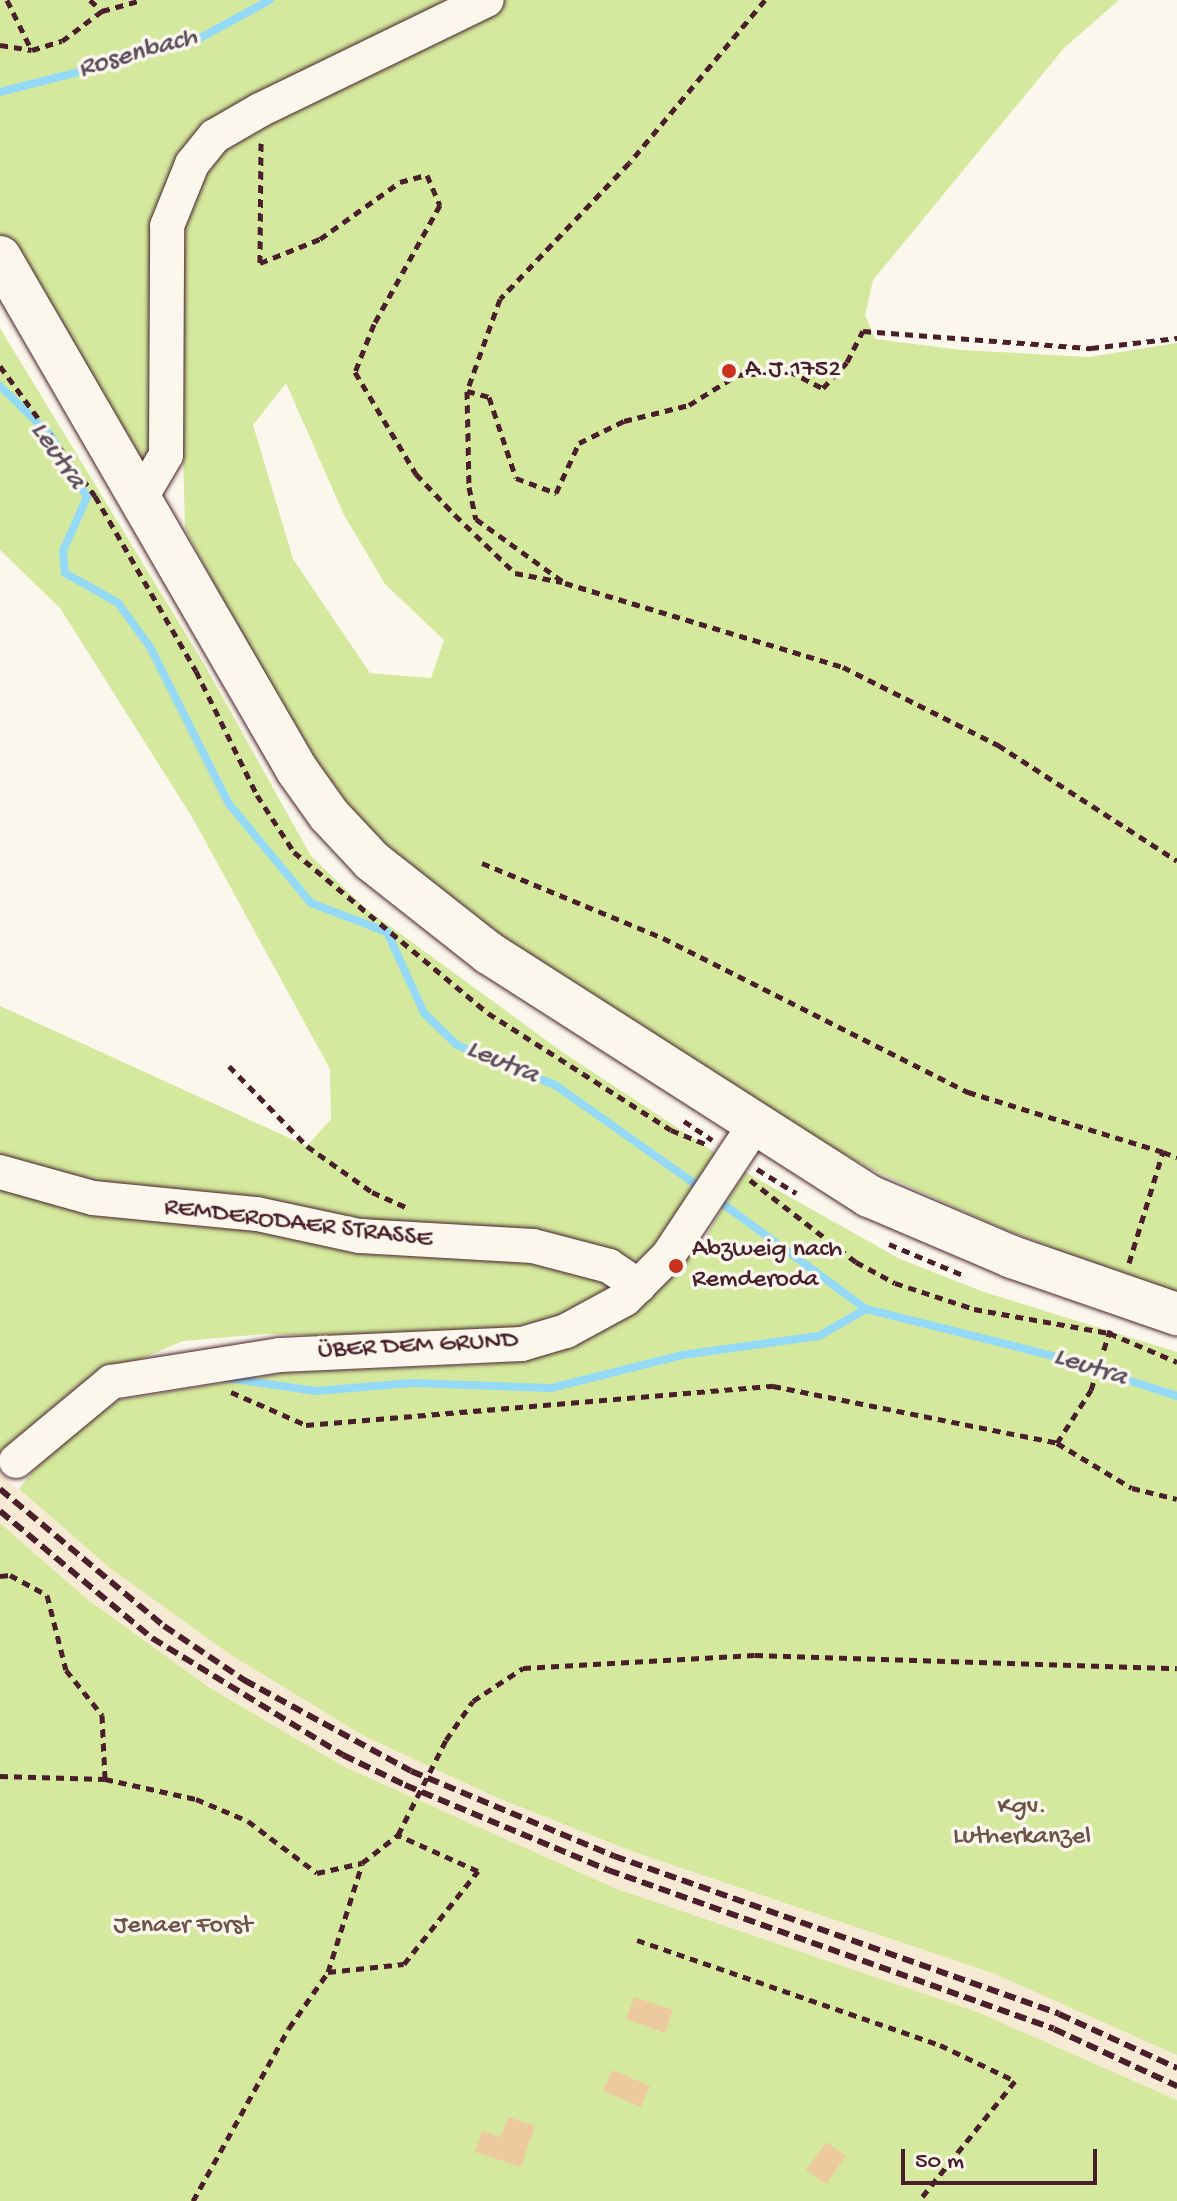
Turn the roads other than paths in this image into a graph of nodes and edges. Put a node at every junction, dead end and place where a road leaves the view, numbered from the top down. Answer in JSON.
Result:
{"nodes":[{"id":1,"x":487,"y":0,"type":"edge"},
{"id":2,"x":0,"y":257,"type":"edge"},
{"id":3,"x":140,"y":499,"type":"junction"},
{"id":4,"x":754,"y":1126,"type":"junction"},
{"id":5,"x":0,"y":1172,"type":"edge"},
{"id":6,"x":639,"y":1286,"type":"junction"},
{"id":7,"x":1177,"y":1314,"type":"edge"},
{"id":8,"x":16,"y":1461,"type":"dead end"}],
"edges":[{"from":1,"to":3,"type":"street"},
{"from":2,"to":3,"type":"main road"},
{"from":3,"to":4,"type":"main road"},
{"from":4,"to":6,"type":"street","name":"ÜBER DEM GRUND"},
{"from":4,"to":7,"type":"main road"},
{"from":5,"to":6,"type":"street","name":"REMDERODAER STRASSE"},
{"from":6,"to":8,"type":"street","name":"ÜBER DEM GRUND"}]}
